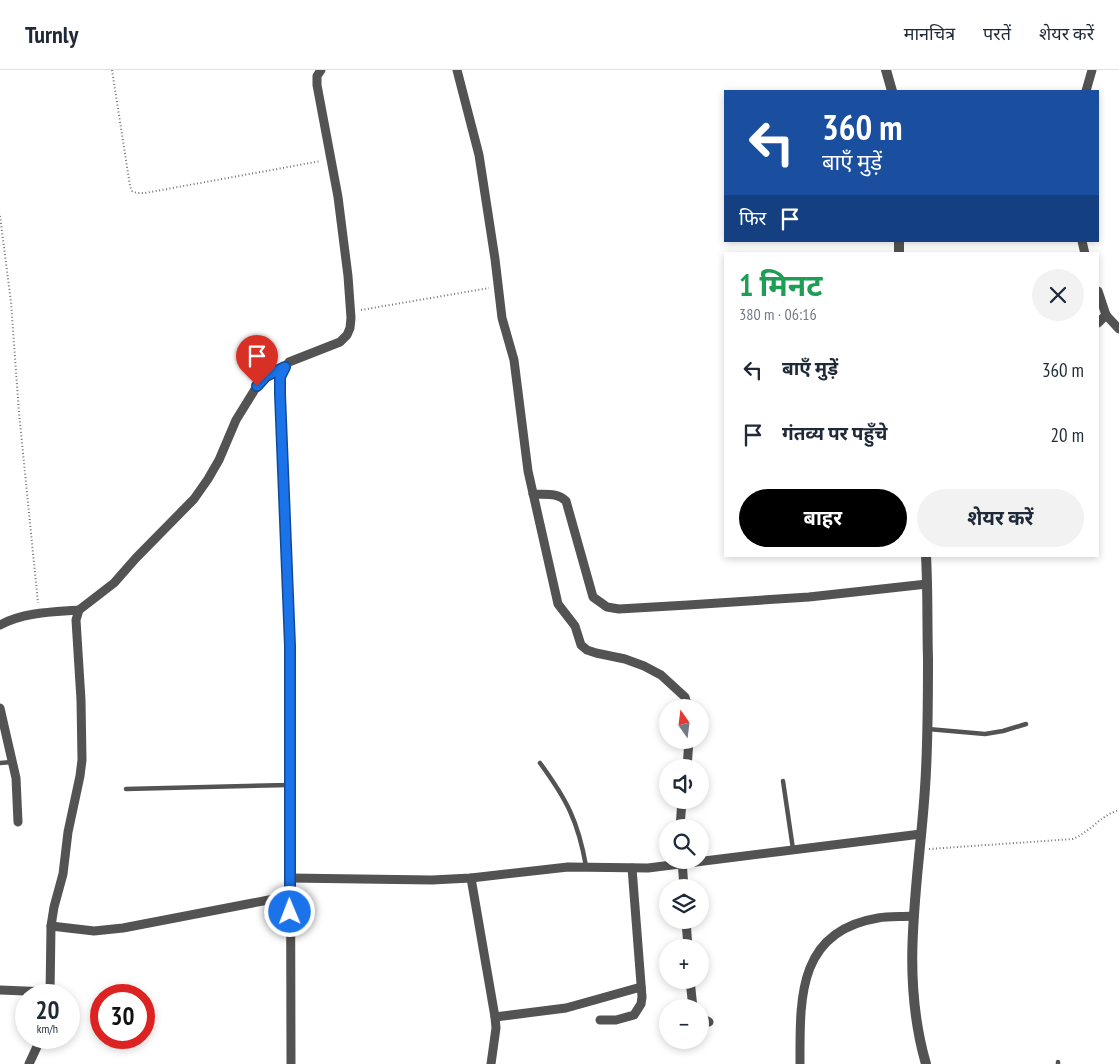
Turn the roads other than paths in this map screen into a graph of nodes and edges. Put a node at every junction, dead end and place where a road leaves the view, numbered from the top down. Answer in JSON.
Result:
{"nodes":[{"id":1,"x":457,"y":70,"type":"edge"},
{"id":2,"x":886,"y":70,"type":"edge"},
{"id":3,"x":1092,"y":70,"type":"edge"},
{"id":4,"x":318,"y":72,"type":"edge"},
{"id":5,"x":892,"y":90,"type":"edge"},
{"id":6,"x":1086,"y":90,"type":"edge"},
{"id":7,"x":1099,"y":294,"type":"edge"},
{"id":8,"x":1106,"y":315,"type":"junction"},
{"id":9,"x":1099,"y":322,"type":"edge"},
{"id":10,"x":1119,"y":329,"type":"edge"},
{"id":11,"x":285,"y":367,"type":"junction"},
{"id":12,"x":533,"y":494,"type":"junction"},
{"id":13,"x":926,"y":557,"type":"edge"},
{"id":14,"x":928,"y":584,"type":"junction"},
{"id":15,"x":80,"y":610,"type":"junction"},
{"id":16,"x":0,"y":625,"type":"edge"},
{"id":17,"x":686,"y":699,"type":"edge"},
{"id":18,"x":0,"y":708,"type":"edge"},
{"id":19,"x":1026,"y":724,"type":"dead end"},
{"id":20,"x":927,"y":729,"type":"junction"},
{"id":21,"x":13,"y":762,"type":"junction"},
{"id":22,"x":0,"y":763,"type":"edge"},
{"id":23,"x":540,"y":763,"type":"dead end"},
{"id":24,"x":783,"y":781,"type":"dead end"},
{"id":25,"x":289,"y":785,"type":"junction"},
{"id":26,"x":126,"y":790,"type":"dead end"},
{"id":27,"x":18,"y":822,"type":"dead end"},
{"id":28,"x":921,"y":834,"type":"junction"},
{"id":29,"x":793,"y":849,"type":"junction"},
{"id":30,"x":709,"y":859,"type":"edge"},
{"id":31,"x":586,"y":866,"type":"junction"},
{"id":32,"x":659,"y":866,"type":"edge"},
{"id":33,"x":632,"y":868,"type":"junction"},
{"id":34,"x":289,"y":878,"type":"junction"},
{"id":35,"x":471,"y":878,"type":"junction"},
{"id":36,"x":289,"y":896,"type":"junction"},
{"id":37,"x":912,"y":916,"type":"junction"},
{"id":38,"x":52,"y":926,"type":"junction"},
{"id":39,"x":50,"y":984,"type":"edge"},
{"id":40,"x":641,"y":987,"type":"junction"},
{"id":41,"x":0,"y":990,"type":"edge"},
{"id":42,"x":15,"y":991,"type":"edge"},
{"id":43,"x":495,"y":1017,"type":"junction"},
{"id":44,"x":600,"y":1020,"type":"dead end"},
{"id":45,"x":36,"y":1049,"type":"edge"},
{"id":46,"x":29,"y":1064,"type":"edge"},
{"id":47,"x":290,"y":1064,"type":"edge"},
{"id":48,"x":491,"y":1064,"type":"edge"},
{"id":49,"x":800,"y":1064,"type":"edge"},
{"id":50,"x":926,"y":1064,"type":"edge"}],
"edges":[{"from":1,"to":12,"type":"street"},
{"from":2,"to":5,"type":"street"},
{"from":3,"to":6,"type":"street"},
{"from":4,"to":11,"type":"street"},
{"from":7,"to":8,"type":"street"},
{"from":8,"to":9,"type":"street"},
{"from":8,"to":10,"type":"street"},
{"from":11,"to":15,"type":"street"},
{"from":11,"to":25,"type":"street"},
{"from":12,"to":14,"type":"street"},
{"from":12,"to":17,"type":"street"},
{"from":13,"to":14,"type":"street"},
{"from":14,"to":20,"type":"street"},
{"from":15,"to":16,"type":"street"},
{"from":15,"to":38,"type":"street"},
{"from":18,"to":21,"type":"street"},
{"from":19,"to":20,"type":"lane"},
{"from":20,"to":28,"type":"street"},
{"from":21,"to":22,"type":"lane"},
{"from":21,"to":27,"type":"street"},
{"from":23,"to":31,"type":"lane"},
{"from":24,"to":29,"type":"lane"},
{"from":25,"to":26,"type":"lane"},
{"from":25,"to":34,"type":"street"},
{"from":28,"to":29,"type":"street"},
{"from":28,"to":37,"type":"street"},
{"from":29,"to":30,"type":"street"},
{"from":31,"to":33,"type":"street"},
{"from":31,"to":35,"type":"street"},
{"from":32,"to":33,"type":"street"},
{"from":33,"to":40,"type":"street"},
{"from":34,"to":35,"type":"street"},
{"from":34,"to":36,"type":"street"},
{"from":35,"to":43,"type":"street"},
{"from":36,"to":38,"type":"street"},
{"from":36,"to":47,"type":"street"},
{"from":37,"to":49,"type":"street"},
{"from":37,"to":50,"type":"street"},
{"from":38,"to":39,"type":"street"},
{"from":40,"to":43,"type":"street"},
{"from":40,"to":44,"type":"street"},
{"from":41,"to":42,"type":"street"},
{"from":43,"to":48,"type":"street"},
{"from":45,"to":46,"type":"street"}]}
